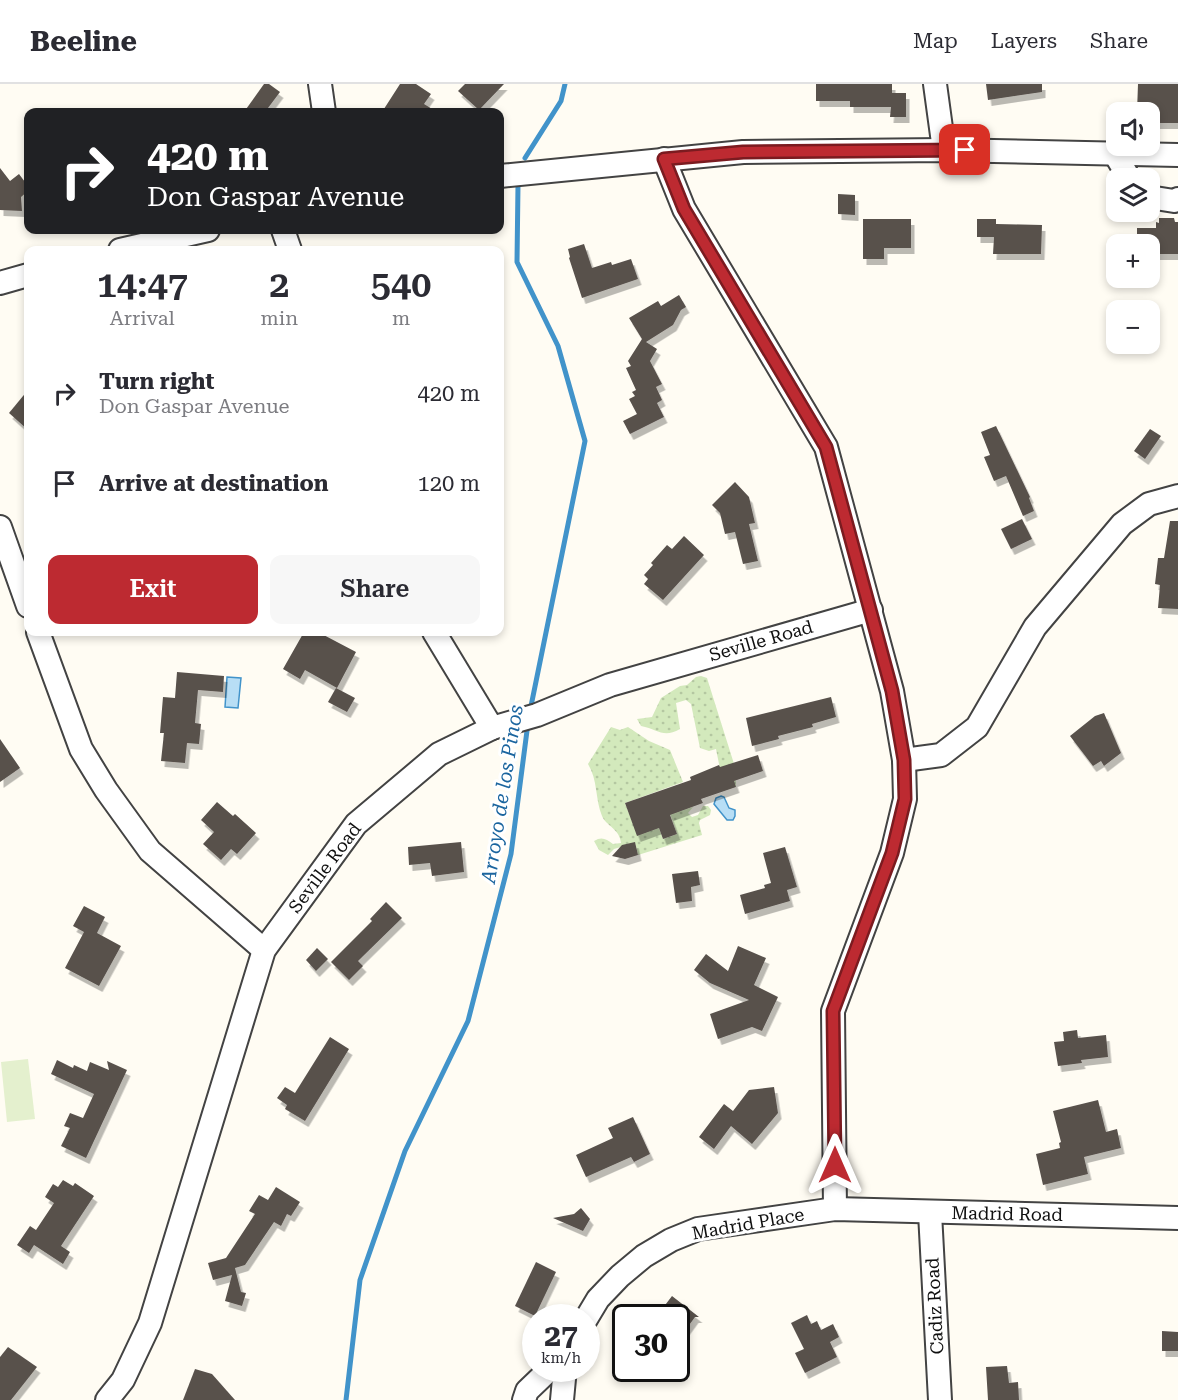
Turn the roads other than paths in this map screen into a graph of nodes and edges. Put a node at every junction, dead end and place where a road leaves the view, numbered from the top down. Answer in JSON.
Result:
{"nodes":[{"id":1,"x":320,"y":84,"type":"edge"},
{"id":2,"x":935,"y":84,"type":"edge"},
{"id":3,"x":323,"y":108,"type":"edge"},
{"id":4,"x":944,"y":150,"type":"junction"},
{"id":5,"x":1106,"y":154,"type":"edge"},
{"id":6,"x":1160,"y":155,"type":"edge"},
{"id":7,"x":1178,"y":155,"type":"edge"},
{"id":8,"x":664,"y":159,"type":"junction"},
{"id":9,"x":504,"y":176,"type":"edge"},
{"id":10,"x":1160,"y":199,"type":"edge"},
{"id":11,"x":1178,"y":199,"type":"edge"},
{"id":12,"x":190,"y":234,"type":"edge"},
{"id":13,"x":138,"y":246,"type":"edge"},
{"id":14,"x":24,"y":276,"type":"edge"},
{"id":15,"x":0,"y":283,"type":"edge"},
{"id":16,"x":1178,"y":496,"type":"edge"},
{"id":17,"x":0,"y":527,"type":"edge"},
{"id":18,"x":24,"y":595,"type":"edge"},
{"id":19,"x":871,"y":610,"type":"junction"},
{"id":20,"x":39,"y":636,"type":"edge"},
{"id":21,"x":436,"y":636,"type":"edge"},
{"id":22,"x":492,"y":728,"type":"junction"},
{"id":23,"x":904,"y":760,"type":"junction"},
{"id":24,"x":264,"y":950,"type":"junction"},
{"id":25,"x":835,"y":1209,"type":"junction"},
{"id":26,"x":930,"y":1213,"type":"junction"},
{"id":27,"x":1178,"y":1218,"type":"edge"},
{"id":28,"x":595,"y":1304,"type":"edge"},
{"id":29,"x":536,"y":1382,"type":"edge"},
{"id":30,"x":564,"y":1382,"type":"edge"},
{"id":31,"x":106,"y":1400,"type":"edge"},
{"id":32,"x":524,"y":1400,"type":"edge"},
{"id":33,"x":562,"y":1400,"type":"edge"},
{"id":34,"x":940,"y":1400,"type":"edge"}],
"edges":[{"from":1,"to":3,"type":"street"},
{"from":2,"to":4,"type":"street"},
{"from":4,"to":5,"type":"street"},
{"from":4,"to":8,"type":"street"},
{"from":6,"to":7,"type":"street"},
{"from":8,"to":9,"type":"street"},
{"from":8,"to":19,"type":"street"},
{"from":10,"to":11,"type":"street"},
{"from":12,"to":13,"type":"street"},
{"from":14,"to":15,"type":"street"},
{"from":16,"to":23,"type":"street"},
{"from":17,"to":18,"type":"street"},
{"from":19,"to":22,"type":"street","name":"Seville Road"},
{"from":19,"to":23,"type":"street"},
{"from":20,"to":24,"type":"street"},
{"from":21,"to":22,"type":"street"},
{"from":22,"to":24,"type":"street","name":"Seville Road"},
{"from":23,"to":25,"type":"street"},
{"from":24,"to":31,"type":"street","name":"Seville Road"},
{"from":25,"to":26,"type":"street","name":"Madrid Road"},
{"from":25,"to":28,"type":"street","name":"Madrid Place"},
{"from":26,"to":27,"type":"street","name":"Madrid Road"},
{"from":26,"to":34,"type":"street","name":"Cadiz Road"},
{"from":29,"to":32,"type":"street"},
{"from":30,"to":33,"type":"street"}]}
